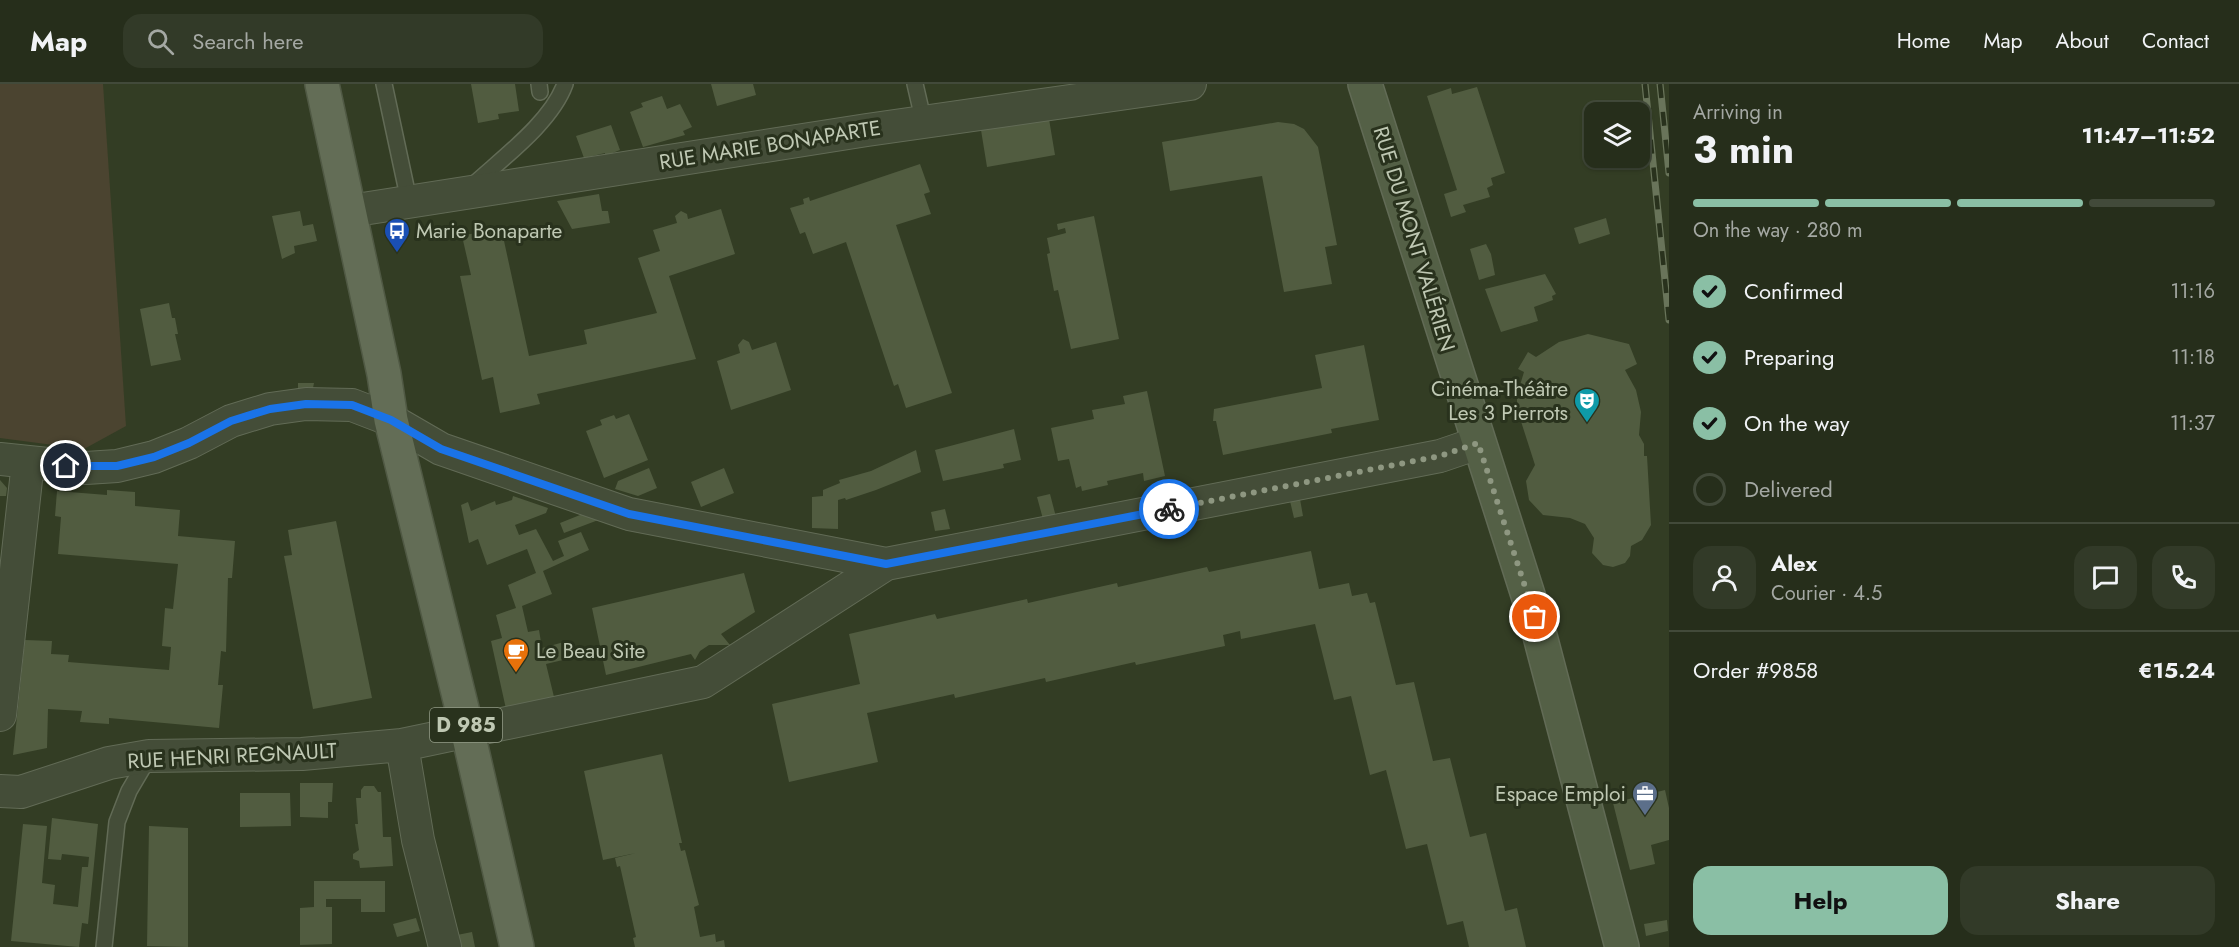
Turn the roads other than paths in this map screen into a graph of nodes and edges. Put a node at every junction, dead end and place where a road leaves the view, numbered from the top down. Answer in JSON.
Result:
{"nodes":[{"id":1,"x":322,"y":84,"type":"edge"},
{"id":2,"x":384,"y":84,"type":"edge"},
{"id":3,"x":565,"y":84,"type":"edge"},
{"id":4,"x":915,"y":84,"type":"edge"},
{"id":5,"x":1190,"y":84,"type":"edge"},
{"id":6,"x":1365,"y":84,"type":"edge"},
{"id":7,"x":924,"y":123,"type":"junction"},
{"id":8,"x":466,"y":193,"type":"junction"},
{"id":9,"x":409,"y":201,"type":"junction"},
{"id":10,"x":350,"y":211,"type":"junction"},
{"id":11,"x":391,"y":420,"type":"junction"},
{"id":12,"x":1478,"y":443,"type":"junction"},
{"id":13,"x":14,"y":460,"type":"edge"},
{"id":14,"x":886,"y":564,"type":"junction"},
{"id":15,"x":0,"y":715,"type":"edge"},
{"id":16,"x":468,"y":733,"type":"junction"},
{"id":17,"x":402,"y":745,"type":"junction"},
{"id":18,"x":149,"y":756,"type":"junction"},
{"id":19,"x":0,"y":791,"type":"edge"},
{"id":20,"x":104,"y":947,"type":"edge"},
{"id":21,"x":445,"y":947,"type":"edge"},
{"id":22,"x":517,"y":947,"type":"edge"},
{"id":23,"x":1622,"y":947,"type":"edge"}],
"edges":[{"from":1,"to":10,"type":"main road","number":"D 985"},
{"from":2,"to":9,"type":"lane"},
{"from":3,"to":8,"type":"lane"},
{"from":4,"to":7,"type":"lane"},
{"from":5,"to":7,"type":"street","name":"RUE MARIE BONAPARTE"},
{"from":6,"to":12,"type":"main road","name":"RUE DU MONT VALÉRIEN"},
{"from":7,"to":8,"type":"street","name":"RUE MARIE BONAPARTE"},
{"from":8,"to":9,"type":"street","name":"RUE MARIE BONAPARTE"},
{"from":9,"to":10,"type":"street","name":"RUE MARIE BONAPARTE"},
{"from":10,"to":11,"type":"main road","number":"D 985"},
{"from":11,"to":13,"type":"street"},
{"from":11,"to":14,"type":"street"},
{"from":11,"to":16,"type":"main road","number":"D 985"},
{"from":12,"to":14,"type":"street"},
{"from":12,"to":23,"type":"main road","name":"RUE DU MONT VALÉRIEN"},
{"from":13,"to":15,"type":"street"},
{"from":14,"to":16,"type":"street","name":"RUE HENRI REGNAULT"},
{"from":16,"to":17,"type":"street","name":"RUE HENRI REGNAULT"},
{"from":16,"to":22,"type":"main road","number":"D 985"},
{"from":17,"to":18,"type":"street","name":"RUE HENRI REGNAULT"},
{"from":17,"to":21,"type":"street"},
{"from":18,"to":19,"type":"street","name":"RUE HENRI REGNAULT"},
{"from":18,"to":20,"type":"lane"}]}
